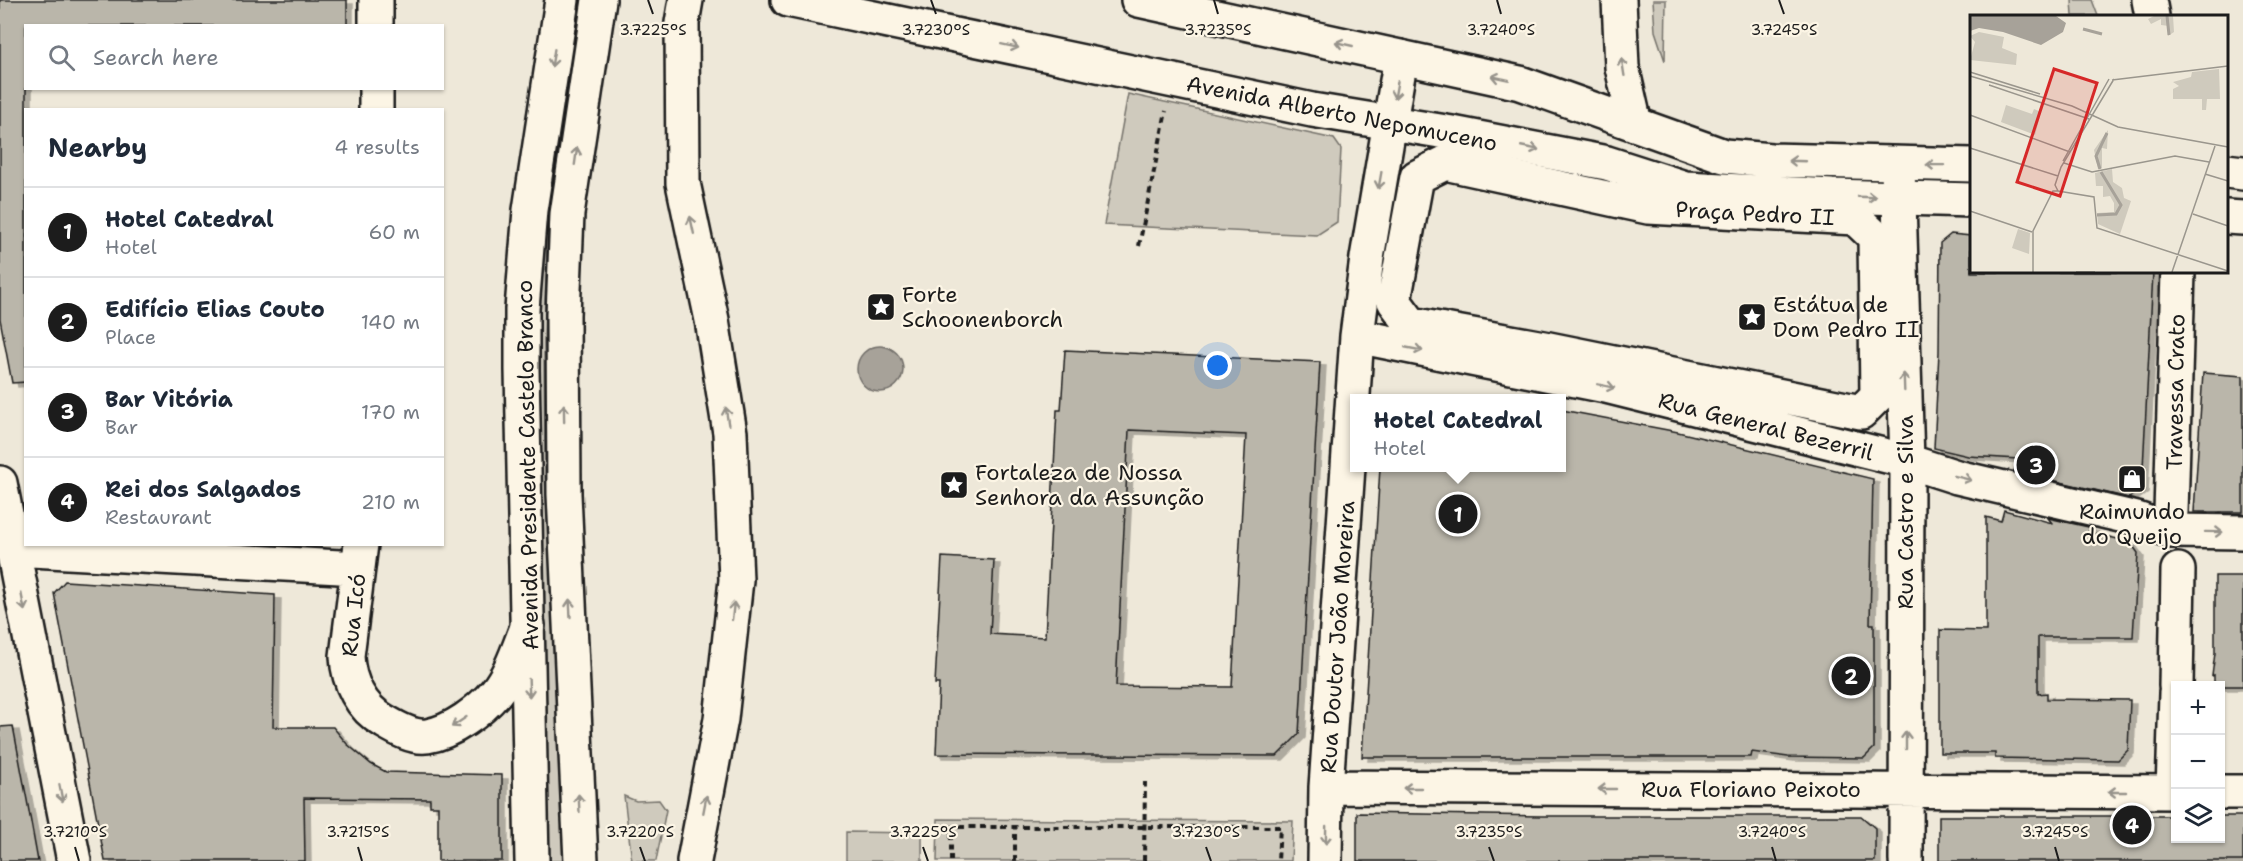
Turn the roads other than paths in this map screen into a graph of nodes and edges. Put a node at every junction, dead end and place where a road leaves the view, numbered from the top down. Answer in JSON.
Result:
{"nodes":[{"id":1,"x":376,"y":0,"type":"edge"},
{"id":2,"x":562,"y":0,"type":"edge"},
{"id":3,"x":599,"y":0,"type":"edge"},
{"id":4,"x":686,"y":0,"type":"edge"},
{"id":5,"x":788,"y":0,"type":"edge"},
{"id":6,"x":1138,"y":0,"type":"edge"},
{"id":7,"x":1619,"y":0,"type":"edge"},
{"id":8,"x":2149,"y":0,"type":"edge"},
{"id":9,"x":2152,"y":15,"type":"edge"},
{"id":10,"x":376,"y":24,"type":"edge"},
{"id":11,"x":1401,"y":57,"type":"junction"},
{"id":12,"x":376,"y":90,"type":"edge"},
{"id":13,"x":376,"y":108,"type":"edge"},
{"id":14,"x":1390,"y":123,"type":"junction"},
{"id":15,"x":1635,"y":124,"type":"junction"},
{"id":16,"x":1898,"y":164,"type":"junction"},
{"id":17,"x":1970,"y":165,"type":"edge"},
{"id":18,"x":2228,"y":171,"type":"edge"},
{"id":19,"x":2243,"y":173,"type":"edge"},
{"id":20,"x":1899,"y":198,"type":"junction"},
{"id":21,"x":1970,"y":200,"type":"edge"},
{"id":22,"x":2228,"y":217,"type":"edge"},
{"id":23,"x":2243,"y":218,"type":"edge"},
{"id":24,"x":2178,"y":273,"type":"edge"},
{"id":25,"x":1394,"y":301,"type":"joint"},
{"id":26,"x":1357,"y":336,"type":"junction"},
{"id":27,"x":1353,"y":394,"type":"edge"},
{"id":28,"x":1350,"y":438,"type":"edge"},
{"id":29,"x":1907,"y":461,"type":"junction"},
{"id":30,"x":0,"y":483,"type":"edge"},
{"id":31,"x":2172,"y":512,"type":"dead end"},
{"id":32,"x":2243,"y":532,"type":"edge"},
{"id":33,"x":13,"y":549,"type":"junction"},
{"id":34,"x":360,"y":556,"type":"edge"},
{"id":35,"x":2178,"y":570,"type":"dead end"},
{"id":36,"x":528,"y":625,"type":"junction"},
{"id":37,"x":2176,"y":681,"type":"edge"},
{"id":38,"x":2175,"y":735,"type":"edge"},
{"id":39,"x":1326,"y":787,"type":"junction"},
{"id":40,"x":2174,"y":789,"type":"edge"},
{"id":41,"x":1905,"y":790,"type":"junction"},
{"id":42,"x":2171,"y":792,"type":"edge"},
{"id":43,"x":2225,"y":792,"type":"edge"},
{"id":44,"x":2243,"y":792,"type":"edge"},
{"id":45,"x":74,"y":861,"type":"edge"},
{"id":46,"x":532,"y":861,"type":"edge"},
{"id":47,"x":581,"y":861,"type":"edge"},
{"id":48,"x":694,"y":861,"type":"edge"},
{"id":49,"x":1325,"y":861,"type":"edge"},
{"id":50,"x":1906,"y":861,"type":"edge"}],
"edges":[{"from":1,"to":10,"type":"street"},
{"from":2,"to":36,"type":"street","name":"Avenida Presidente Castelo Branco","one_way":true},
{"from":47,"to":3,"type":"street","name":"Avenida Presidente Castelo Branco","one_way":true},
{"from":48,"to":4,"type":"street","one_way":true},
{"from":5,"to":14,"type":"street","name":"Avenida Alberto Nepomuceno","one_way":true},
{"from":11,"to":6,"type":"street","one_way":true},
{"from":15,"to":7,"type":"street","one_way":true},
{"from":8,"to":9,"type":"street"},
{"from":11,"to":14,"type":"street","name":"Rua Doutor João Moreira","one_way":true},
{"from":15,"to":11,"type":"street","one_way":true},
{"from":12,"to":13,"type":"street"},
{"from":14,"to":20,"type":"street","name":"Avenida Alberto Nepomuceno","one_way":true},
{"from":14,"to":26,"type":"street","name":"Rua Doutor João Moreira","one_way":true},
{"from":16,"to":15,"type":"street","one_way":true},
{"from":17,"to":16,"type":"street","one_way":true},
{"from":16,"to":20,"type":"street","name":"Rua Castro e Silva"},
{"from":18,"to":19,"type":"street"},
{"from":20,"to":21,"type":"street","name":"Avenida Alberto Nepomuceno"},
{"from":29,"to":20,"type":"street","name":"Rua Castro e Silva","one_way":true},
{"from":22,"to":23,"type":"street"},
{"from":24,"to":31,"type":"street","name":"Travessa Crato"},
{"from":25,"to":25,"type":"street","name":"Praça Pedro II"},
{"from":26,"to":27,"type":"street","name":"Rua Doutor João Moreira"},
{"from":26,"to":29,"type":"street","name":"Rua General Bezerril","one_way":true},
{"from":28,"to":39,"type":"street","name":"Rua Doutor João Moreira"},
{"from":29,"to":32,"type":"street","name":"Rua General Bezerril","one_way":true},
{"from":41,"to":29,"type":"street","name":"Rua Castro e Silva","one_way":true},
{"from":30,"to":33,"type":"street"},
{"from":33,"to":34,"type":"street"},
{"from":33,"to":45,"type":"street","one_way":true},
{"from":36,"to":34,"type":"street","name":"Rua Icó","one_way":true},
{"from":35,"to":37,"type":"street"},
{"from":36,"to":46,"type":"street","name":"Avenida Presidente Castelo Branco","one_way":true},
{"from":38,"to":40,"type":"street"},
{"from":41,"to":39,"type":"street","name":"Rua Floriano Peixoto","one_way":true},
{"from":39,"to":49,"type":"street","name":"Rua Doutor João Moreira","one_way":true},
{"from":42,"to":41,"type":"street","name":"Rua Floriano Peixoto","one_way":true},
{"from":41,"to":50,"type":"street","name":"Rua Castro e Silva"},
{"from":43,"to":44,"type":"street"}]}
